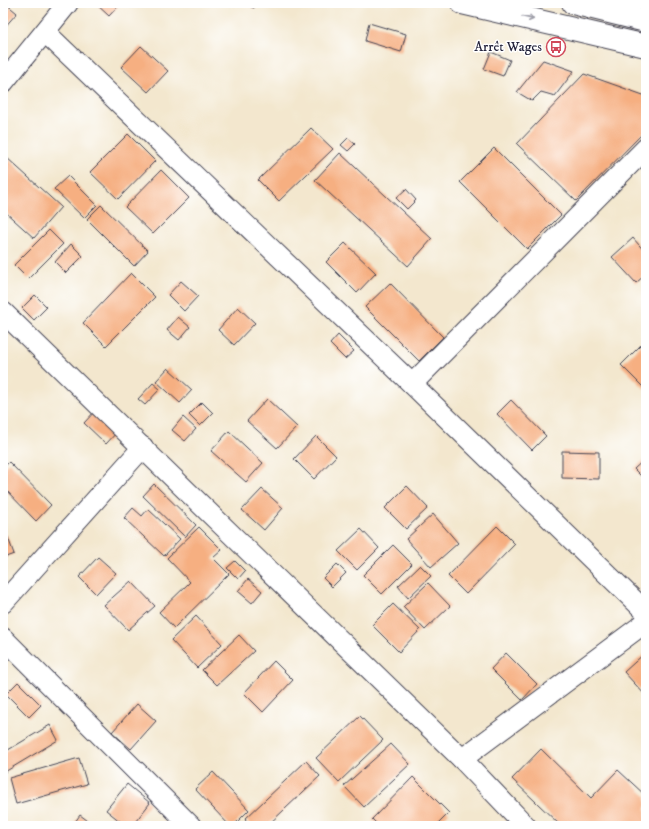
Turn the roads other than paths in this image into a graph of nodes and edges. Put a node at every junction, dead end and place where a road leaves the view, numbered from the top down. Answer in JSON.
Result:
{"nodes":[{"id":1,"x":68,"y":3,"type":"edge"},
{"id":2,"x":462,"y":3,"type":"edge"},
{"id":3,"x":573,"y":3,"type":"edge"},
{"id":4,"x":646,"y":21,"type":"edge"},
{"id":5,"x":45,"y":32,"type":"junction"},
{"id":6,"x":643,"y":42,"type":"edge"},
{"id":7,"x":3,"y":83,"type":"edge"},
{"id":8,"x":646,"y":148,"type":"edge"},
{"id":9,"x":3,"y":312,"type":"edge"},
{"id":10,"x":412,"y":384,"type":"junction"},
{"id":11,"x":143,"y":447,"type":"junction"},
{"id":12,"x":3,"y":603,"type":"edge"},
{"id":13,"x":646,"y":612,"type":"edge"},
{"id":14,"x":646,"y":622,"type":"edge"},
{"id":15,"x":3,"y":638,"type":"edge"},
{"id":16,"x":462,"y":759,"type":"junction"},
{"id":17,"x":191,"y":826,"type":"edge"},
{"id":18,"x":526,"y":826,"type":"edge"}],
"edges":[{"from":1,"to":5,"type":"street"},
{"from":2,"to":6,"type":"main road","one_way":true},
{"from":3,"to":4,"type":"main road"},
{"from":5,"to":7,"type":"street"},
{"from":5,"to":10,"type":"street"},
{"from":8,"to":10,"type":"street"},
{"from":9,"to":11,"type":"street"},
{"from":10,"to":13,"type":"street"},
{"from":11,"to":12,"type":"street"},
{"from":11,"to":16,"type":"street"},
{"from":14,"to":16,"type":"street"},
{"from":15,"to":17,"type":"street"},
{"from":16,"to":18,"type":"street"}]}
